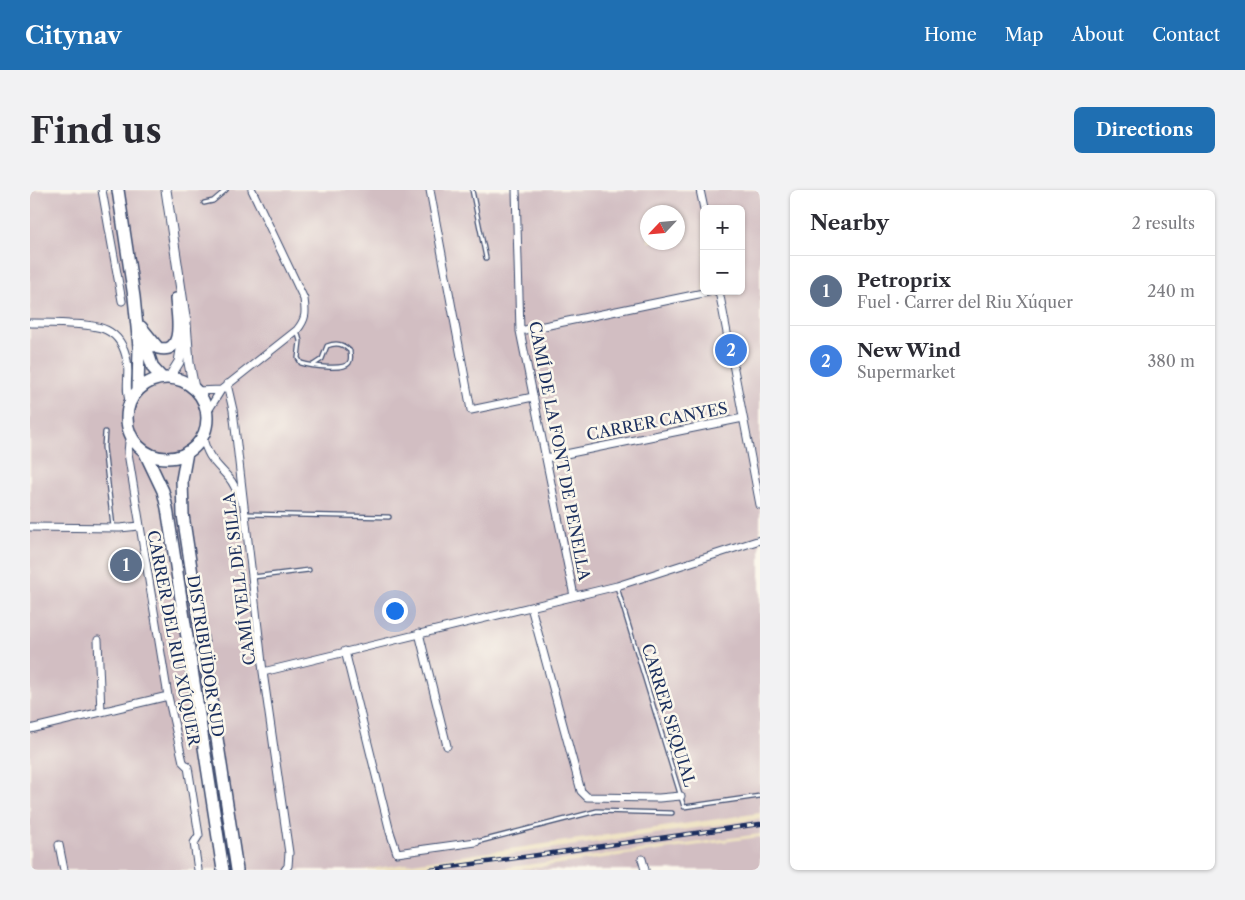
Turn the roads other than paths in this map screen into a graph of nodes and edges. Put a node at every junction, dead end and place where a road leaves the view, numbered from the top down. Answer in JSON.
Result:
{"nodes":[{"id":1,"x":102,"y":190,"type":"edge"},
{"id":2,"x":118,"y":190,"type":"edge"},
{"id":3,"x":160,"y":190,"type":"edge"},
{"id":4,"x":166,"y":190,"type":"edge"},
{"id":5,"x":226,"y":190,"type":"edge"},
{"id":6,"x":430,"y":190,"type":"edge"},
{"id":7,"x":472,"y":190,"type":"edge"},
{"id":8,"x":516,"y":190,"type":"edge"},
{"id":9,"x":700,"y":190,"type":"edge"},
{"id":10,"x":253,"y":191,"type":"edge"},
{"id":11,"x":204,"y":203,"type":"dead end"},
{"id":12,"x":703,"y":205,"type":"edge"},
{"id":13,"x":486,"y":258,"type":"dead end"},
{"id":14,"x":700,"y":294,"type":"edge"},
{"id":15,"x":720,"y":295,"type":"edge"},
{"id":16,"x":134,"y":297,"type":"junction"},
{"id":17,"x":176,"y":299,"type":"junction"},
{"id":18,"x":122,"y":301,"type":"dead end"},
{"id":19,"x":30,"y":322,"type":"edge"},
{"id":20,"x":141,"y":327,"type":"junction"},
{"id":21,"x":296,"y":330,"type":"junction"},
{"id":22,"x":520,"y":331,"type":"junction"},
{"id":23,"x":313,"y":365,"type":"junction"},
{"id":24,"x":165,"y":378,"type":"junction"},
{"id":25,"x":224,"y":387,"type":"junction"},
{"id":26,"x":138,"y":390,"type":"junction"},
{"id":27,"x":195,"y":390,"type":"junction"},
{"id":28,"x":534,"y":397,"type":"junction"},
{"id":29,"x":130,"y":403,"type":"junction"},
{"id":30,"x":206,"y":414,"type":"junction"},
{"id":31,"x":743,"y":418,"type":"junction"},
{"id":32,"x":105,"y":432,"type":"dead end"},
{"id":33,"x":202,"y":435,"type":"junction"},
{"id":34,"x":132,"y":438,"type":"junction"},
{"id":35,"x":144,"y":450,"type":"junction"},
{"id":36,"x":187,"y":452,"type":"junction"},
{"id":37,"x":546,"y":458,"type":"junction"},
{"id":38,"x":760,"y":504,"type":"edge"},
{"id":39,"x":246,"y":514,"type":"junction"},
{"id":40,"x":389,"y":517,"type":"dead end"},
{"id":41,"x":139,"y":526,"type":"junction"},
{"id":42,"x":30,"y":527,"type":"edge"},
{"id":43,"x":114,"y":528,"type":"junction"},
{"id":44,"x":760,"y":540,"type":"edge"},
{"id":45,"x":309,"y":570,"type":"dead end"},
{"id":46,"x":252,"y":577,"type":"junction"},
{"id":47,"x":617,"y":586,"type":"junction"},
{"id":48,"x":574,"y":596,"type":"junction"},
{"id":49,"x":531,"y":607,"type":"junction"},
{"id":50,"x":419,"y":633,"type":"junction"},
{"id":51,"x":98,"y":640,"type":"dead end"},
{"id":52,"x":344,"y":651,"type":"junction"},
{"id":53,"x":263,"y":672,"type":"junction"},
{"id":54,"x":168,"y":696,"type":"junction"},
{"id":55,"x":101,"y":712,"type":"junction"},
{"id":56,"x":30,"y":729,"type":"edge"},
{"id":57,"x":447,"y":746,"type":"dead end"},
{"id":58,"x":681,"y":796,"type":"junction"},
{"id":59,"x":760,"y":796,"type":"edge"},
{"id":60,"x":672,"y":813,"type":"dead end"},
{"id":61,"x":476,"y":842,"type":"joint"},
{"id":62,"x":58,"y":845,"type":"dead end"},
{"id":63,"x":642,"y":859,"type":"dead end"},
{"id":64,"x":64,"y":870,"type":"edge"},
{"id":65,"x":198,"y":870,"type":"edge"},
{"id":66,"x":222,"y":870,"type":"edge"},
{"id":67,"x":237,"y":870,"type":"edge"},
{"id":68,"x":285,"y":870,"type":"edge"},
{"id":69,"x":645,"y":870,"type":"edge"}],
"edges":[{"from":1,"to":18,"type":"street"},
{"from":2,"to":16,"type":"highway"},
{"from":3,"to":17,"type":"street"},
{"from":4,"to":27,"type":"street"},
{"from":5,"to":11,"type":"lane"},
{"from":6,"to":28,"type":"street"},
{"from":7,"to":13,"type":"lane"},
{"from":8,"to":22,"type":"street","name":"CAMÍ DE LA FONT DE PENELLA"},
{"from":9,"to":12,"type":"street"},
{"from":10,"to":21,"type":"street"},
{"from":14,"to":22,"type":"street"},
{"from":15,"to":31,"type":"street"},
{"from":16,"to":20,"type":"highway"},
{"from":16,"to":26,"type":"highway"},
{"from":17,"to":20,"type":"highway"},
{"from":17,"to":24,"type":"street"},
{"from":19,"to":29,"type":"street"},
{"from":20,"to":24,"type":"highway"},
{"from":21,"to":23,"type":"lane"},
{"from":21,"to":25,"type":"street"},
{"from":22,"to":28,"type":"street","name":"CAMÍ DE LA FONT DE PENELLA"},
{"from":23,"to":23,"type":"lane"},
{"from":24,"to":26,"type":"highway"},
{"from":24,"to":27,"type":"highway"},
{"from":25,"to":27,"type":"street"},
{"from":25,"to":30,"type":"street"},
{"from":25,"to":39,"type":"street","name":"CAMÍ VELL DE SILLA"},
{"from":26,"to":29,"type":"highway"},
{"from":27,"to":30,"type":"highway"},
{"from":28,"to":37,"type":"street","name":"CAMÍ DE LA FONT DE PENELLA"},
{"from":29,"to":34,"type":"highway"},
{"from":30,"to":33,"type":"highway"},
{"from":31,"to":37,"type":"street","name":"CARRER CANYES"},
{"from":31,"to":38,"type":"street"},
{"from":32,"to":43,"type":"lane"},
{"from":33,"to":36,"type":"highway"},
{"from":33,"to":39,"type":"street"},
{"from":34,"to":35,"type":"highway"},
{"from":34,"to":41,"type":"street","name":"CARRER DEL RIU XÚQUER"},
{"from":35,"to":36,"type":"highway"},
{"from":35,"to":66,"type":"highway","name":"DISTRIBUÏDOR SUD"},
{"from":36,"to":67,"type":"highway","name":"DISTRIBUÏDOR SUD"},
{"from":37,"to":48,"type":"street","name":"CAMÍ DE LA FONT DE PENELLA"},
{"from":39,"to":40,"type":"lane"},
{"from":39,"to":46,"type":"street","name":"CAMÍ VELL DE SILLA"},
{"from":41,"to":43,"type":"street"},
{"from":41,"to":54,"type":"street","name":"CARRER DEL RIU XÚQUER"},
{"from":42,"to":43,"type":"street"},
{"from":44,"to":47,"type":"street","name":"CAMÍ VELL DE SILLA"},
{"from":45,"to":46,"type":"lane"},
{"from":46,"to":53,"type":"street","name":"CAMÍ VELL DE SILLA"},
{"from":47,"to":48,"type":"street","name":"CAMÍ VELL DE SILLA"},
{"from":47,"to":58,"type":"lane","name":"CARRER SEQUIAL"},
{"from":48,"to":49,"type":"street","name":"CAMÍ VELL DE SILLA"},
{"from":49,"to":50,"type":"street","name":"CAMÍ VELL DE SILLA"},
{"from":49,"to":58,"type":"street"},
{"from":50,"to":52,"type":"street","name":"CAMÍ VELL DE SILLA"},
{"from":50,"to":57,"type":"street"},
{"from":51,"to":55,"type":"street"},
{"from":52,"to":53,"type":"street","name":"CAMÍ VELL DE SILLA"},
{"from":52,"to":61,"type":"street"},
{"from":53,"to":68,"type":"street"},
{"from":54,"to":55,"type":"street"},
{"from":54,"to":65,"type":"street","name":"CARRER DEL RIU XÚQUER"},
{"from":55,"to":56,"type":"street"},
{"from":58,"to":59,"type":"lane","name":"CARRER SEQUIAL"},
{"from":60,"to":61,"type":"lane"},
{"from":62,"to":64,"type":"street"},
{"from":63,"to":69,"type":"street"}]}
